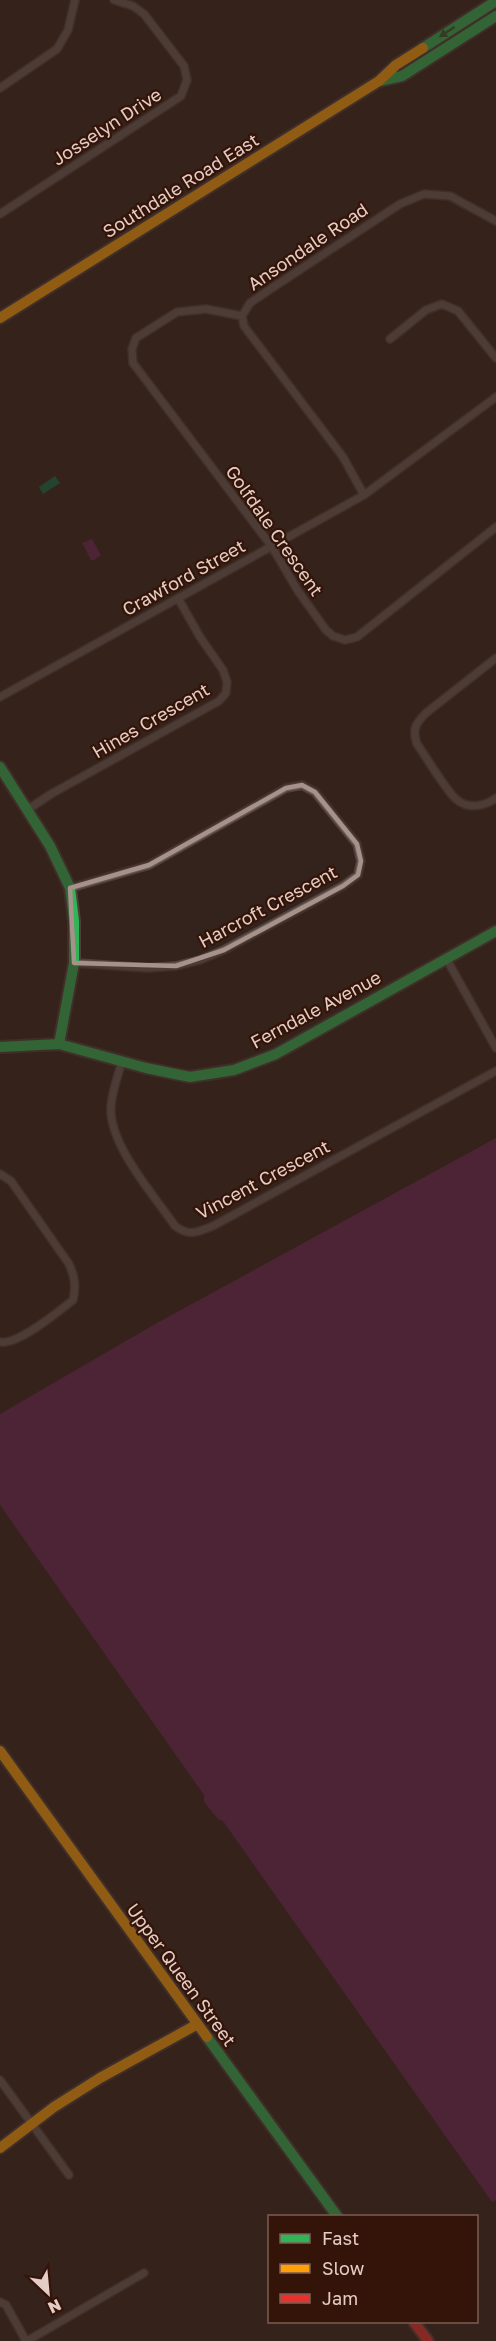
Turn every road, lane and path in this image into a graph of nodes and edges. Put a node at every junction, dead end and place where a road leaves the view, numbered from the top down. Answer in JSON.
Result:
{"nodes":[{"id":1,"x":75,"y":0,"type":"edge"},
{"id":2,"x":114,"y":0,"type":"edge"},
{"id":3,"x":496,"y":1,"type":"edge"},
{"id":4,"x":496,"y":16,"type":"edge"},
{"id":5,"x":379,"y":81,"type":"junction"},
{"id":6,"x":0,"y":88,"type":"edge"},
{"id":7,"x":0,"y":214,"type":"edge"},
{"id":8,"x":496,"y":221,"type":"edge"},
{"id":9,"x":242,"y":316,"type":"junction"},
{"id":10,"x":0,"y":318,"type":"edge"},
{"id":11,"x":390,"y":339,"type":"dead end"},
{"id":12,"x":496,"y":358,"type":"edge"},
{"id":13,"x":496,"y":397,"type":"edge"},
{"id":14,"x":364,"y":495,"type":"junction"},
{"id":15,"x":496,"y":527,"type":"edge"},
{"id":16,"x":272,"y":547,"type":"junction"},
{"id":17,"x":178,"y":598,"type":"junction"},
{"id":18,"x":496,"y":658,"type":"edge"},
{"id":19,"x":0,"y":697,"type":"edge"},
{"id":20,"x":0,"y":767,"type":"edge"},
{"id":21,"x":496,"y":798,"type":"edge"},
{"id":22,"x":27,"y":810,"type":"junction"},
{"id":23,"x":70,"y":888,"type":"junction"},
{"id":24,"x":496,"y":931,"type":"edge"},
{"id":25,"x":446,"y":958,"type":"junction"},
{"id":26,"x":74,"y":963,"type":"junction"},
{"id":27,"x":59,"y":1044,"type":"junction"},
{"id":28,"x":0,"y":1047,"type":"edge"},
{"id":29,"x":496,"y":1048,"type":"edge"},
{"id":30,"x":122,"y":1061,"type":"junction"},
{"id":31,"x":496,"y":1071,"type":"edge"},
{"id":32,"x":0,"y":1174,"type":"edge"},
{"id":33,"x":0,"y":1342,"type":"edge"},
{"id":34,"x":0,"y":1751,"type":"edge"},
{"id":35,"x":196,"y":2025,"type":"junction"},
{"id":36,"x":0,"y":2080,"type":"edge"},
{"id":37,"x":32,"y":2125,"type":"junction"},
{"id":38,"x":0,"y":2148,"type":"edge"},
{"id":39,"x":69,"y":2175,"type":"dead end"},
{"id":40,"x":336,"y":2215,"type":"edge"},
{"id":41,"x":144,"y":2273,"type":"dead end"},
{"id":42,"x":0,"y":2302,"type":"edge"},
{"id":43,"x":415,"y":2323,"type":"edge"},
{"id":44,"x":27,"y":2341,"type":"edge"},
{"id":45,"x":428,"y":2341,"type":"edge"}],
"edges":[{"from":1,"to":6,"type":"street"},
{"from":2,"to":7,"type":"street","name":"Josselyn Drive"},
{"from":3,"to":5,"type":"street","name":"Southdale Road East","one_way":true},
{"from":4,"to":5,"type":"street","name":"Southdale Road East"},
{"from":5,"to":10,"type":"street","name":"Southdale Road East"},
{"from":8,"to":9,"type":"street","name":"Ansondale Road"},
{"from":9,"to":14,"type":"street","name":"Ansondale Road"},
{"from":9,"to":16,"type":"street","name":"Golfdale Crescent"},
{"from":11,"to":12,"type":"street"},
{"from":13,"to":14,"type":"street","name":"Crawford Street"},
{"from":14,"to":16,"type":"street","name":"Crawford Street"},
{"from":15,"to":16,"type":"street","name":"Golfdale Crescent"},
{"from":16,"to":17,"type":"street","name":"Crawford Street"},
{"from":17,"to":19,"type":"street","name":"Crawford Street"},
{"from":17,"to":22,"type":"street","name":"Hines Crescent"},
{"from":18,"to":21,"type":"street"},
{"from":20,"to":22,"type":"street"},
{"from":22,"to":23,"type":"street"},
{"from":23,"to":26,"type":"street"},
{"from":23,"to":26,"type":"street","name":"Harcroft Crescent"},
{"from":24,"to":25,"type":"street","name":"Ferndale Avenue"},
{"from":25,"to":29,"type":"street"},
{"from":25,"to":30,"type":"street","name":"Ferndale Avenue"},
{"from":26,"to":27,"type":"street"},
{"from":27,"to":28,"type":"street","name":"Ferndale Avenue"},
{"from":27,"to":30,"type":"street","name":"Ferndale Avenue"},
{"from":30,"to":31,"type":"street","name":"Vincent Crescent"},
{"from":32,"to":33,"type":"street"},
{"from":34,"to":35,"type":"street","name":"Upper Queen Street"},
{"from":35,"to":37,"type":"street"},
{"from":35,"to":40,"type":"street","name":"Upper Queen Street"},
{"from":36,"to":37,"type":"street"},
{"from":37,"to":38,"type":"street"},
{"from":37,"to":39,"type":"street"},
{"from":41,"to":44,"type":"street"},
{"from":42,"to":44,"type":"street"},
{"from":43,"to":45,"type":"street"}]}
